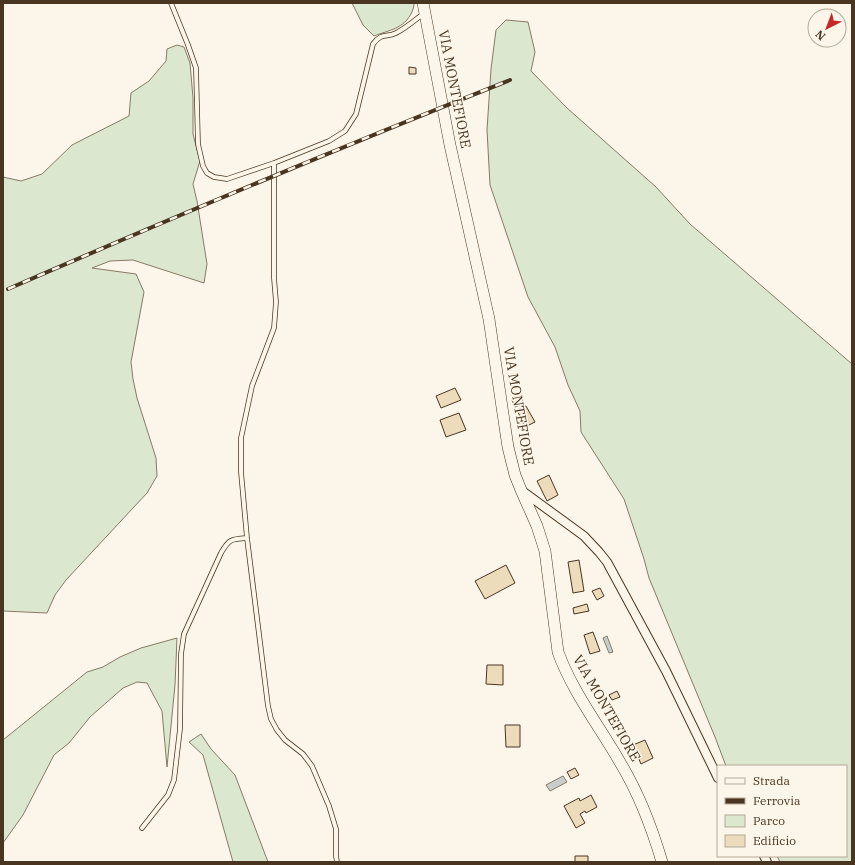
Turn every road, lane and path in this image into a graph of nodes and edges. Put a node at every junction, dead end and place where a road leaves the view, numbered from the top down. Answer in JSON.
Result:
{"nodes":[{"id":1,"x":170,"y":3,"type":"edge"},
{"id":2,"x":424,"y":8,"type":"edge"},
{"id":3,"x":274,"y":163,"type":"junction"},
{"id":4,"x":521,"y":490,"type":"junction"},
{"id":5,"x":246,"y":538,"type":"junction"},
{"id":6,"x":717,"y":776,"type":"edge"},
{"id":7,"x":142,"y":828,"type":"dead end"},
{"id":8,"x":337,"y":862,"type":"edge"},
{"id":9,"x":662,"y":862,"type":"edge"}],
"edges":[{"from":1,"to":3,"type":"lane"},
{"from":2,"to":3,"type":"lane"},
{"from":2,"to":4,"type":"main road","name":"VIA MONTEFIORE"},
{"from":3,"to":5,"type":"lane"},
{"from":4,"to":6,"type":"street"},
{"from":4,"to":9,"type":"main road","name":"VIA MONTEFIORE"},
{"from":5,"to":7,"type":"lane"},
{"from":5,"to":8,"type":"lane"}]}
